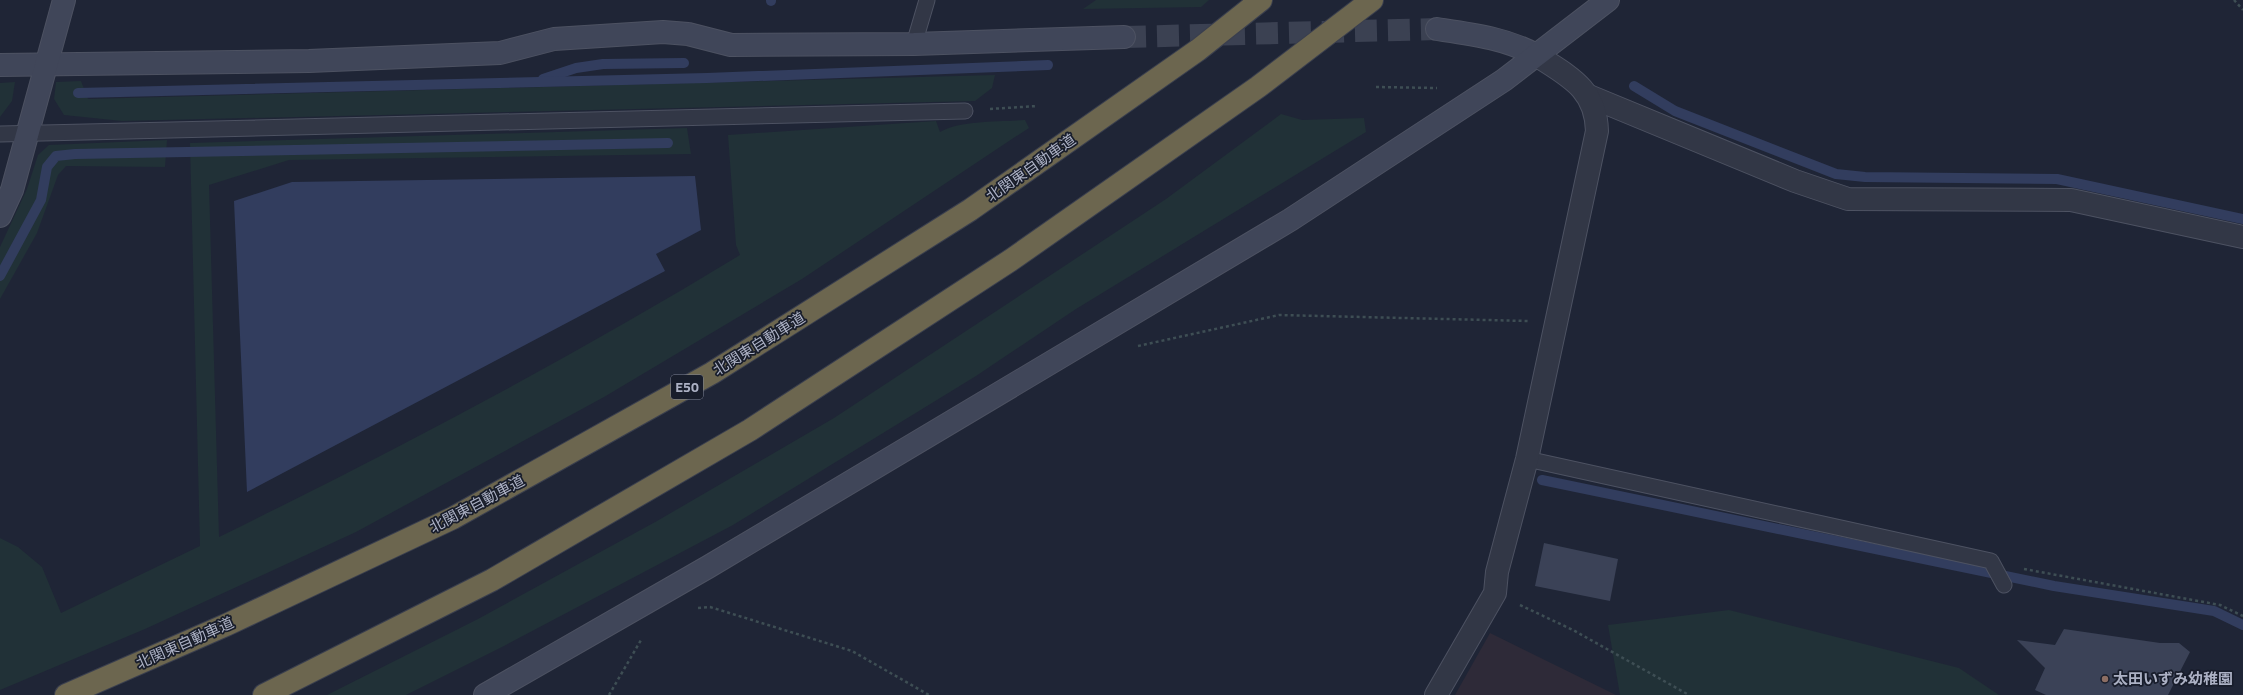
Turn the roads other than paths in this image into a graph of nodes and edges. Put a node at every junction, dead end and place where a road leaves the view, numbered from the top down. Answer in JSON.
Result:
{"nodes":[{"id":1,"x":64,"y":0,"type":"edge"},
{"id":2,"x":927,"y":0,"type":"edge"},
{"id":3,"x":1261,"y":0,"type":"edge"},
{"id":4,"x":1372,"y":0,"type":"edge"},
{"id":5,"x":1608,"y":0,"type":"edge"},
{"id":6,"x":1437,"y":29,"type":"tunnel mouth"},
{"id":7,"x":1124,"y":37,"type":"tunnel mouth"},
{"id":8,"x":914,"y":44,"type":"junction"},
{"id":9,"x":1536,"y":55,"type":"junction"},
{"id":10,"x":46,"y":64,"type":"junction"},
{"id":11,"x":0,"y":65,"type":"edge"},
{"id":12,"x":1589,"y":96,"type":"junction"},
{"id":13,"x":965,"y":110,"type":"road end"},
{"id":14,"x":29,"y":133,"type":"junction"},
{"id":15,"x":0,"y":134,"type":"edge"},
{"id":16,"x":0,"y":216,"type":"edge"},
{"id":17,"x":2243,"y":237,"type":"edge"},
{"id":18,"x":1527,"y":459,"type":"junction"},
{"id":19,"x":2004,"y":585,"type":"dead end"},
{"id":20,"x":66,"y":695,"type":"edge"},
{"id":21,"x":264,"y":695,"type":"edge"},
{"id":22,"x":485,"y":695,"type":"edge"},
{"id":23,"x":1436,"y":695,"type":"edge"}],
"edges":[{"from":1,"to":10,"type":"street"},
{"from":2,"to":8,"type":"lane"},
{"from":3,"to":20,"type":"highway","name":"北関東自動車道","number":"E50"},
{"from":4,"to":21,"type":"highway"},
{"from":5,"to":9,"type":"street"},
{"from":6,"to":9,"type":"street"},
{"from":7,"to":8,"type":"street"},
{"from":8,"to":10,"type":"street"},
{"from":9,"to":12,"type":"street"},
{"from":9,"to":22,"type":"street"},
{"from":10,"to":11,"type":"street"},
{"from":10,"to":14,"type":"street"},
{"from":12,"to":17,"type":"street"},
{"from":12,"to":18,"type":"street"},
{"from":13,"to":14,"type":"lane"},
{"from":14,"to":15,"type":"lane"},
{"from":14,"to":16,"type":"street"},
{"from":18,"to":19,"type":"lane"},
{"from":18,"to":23,"type":"street"}]}
